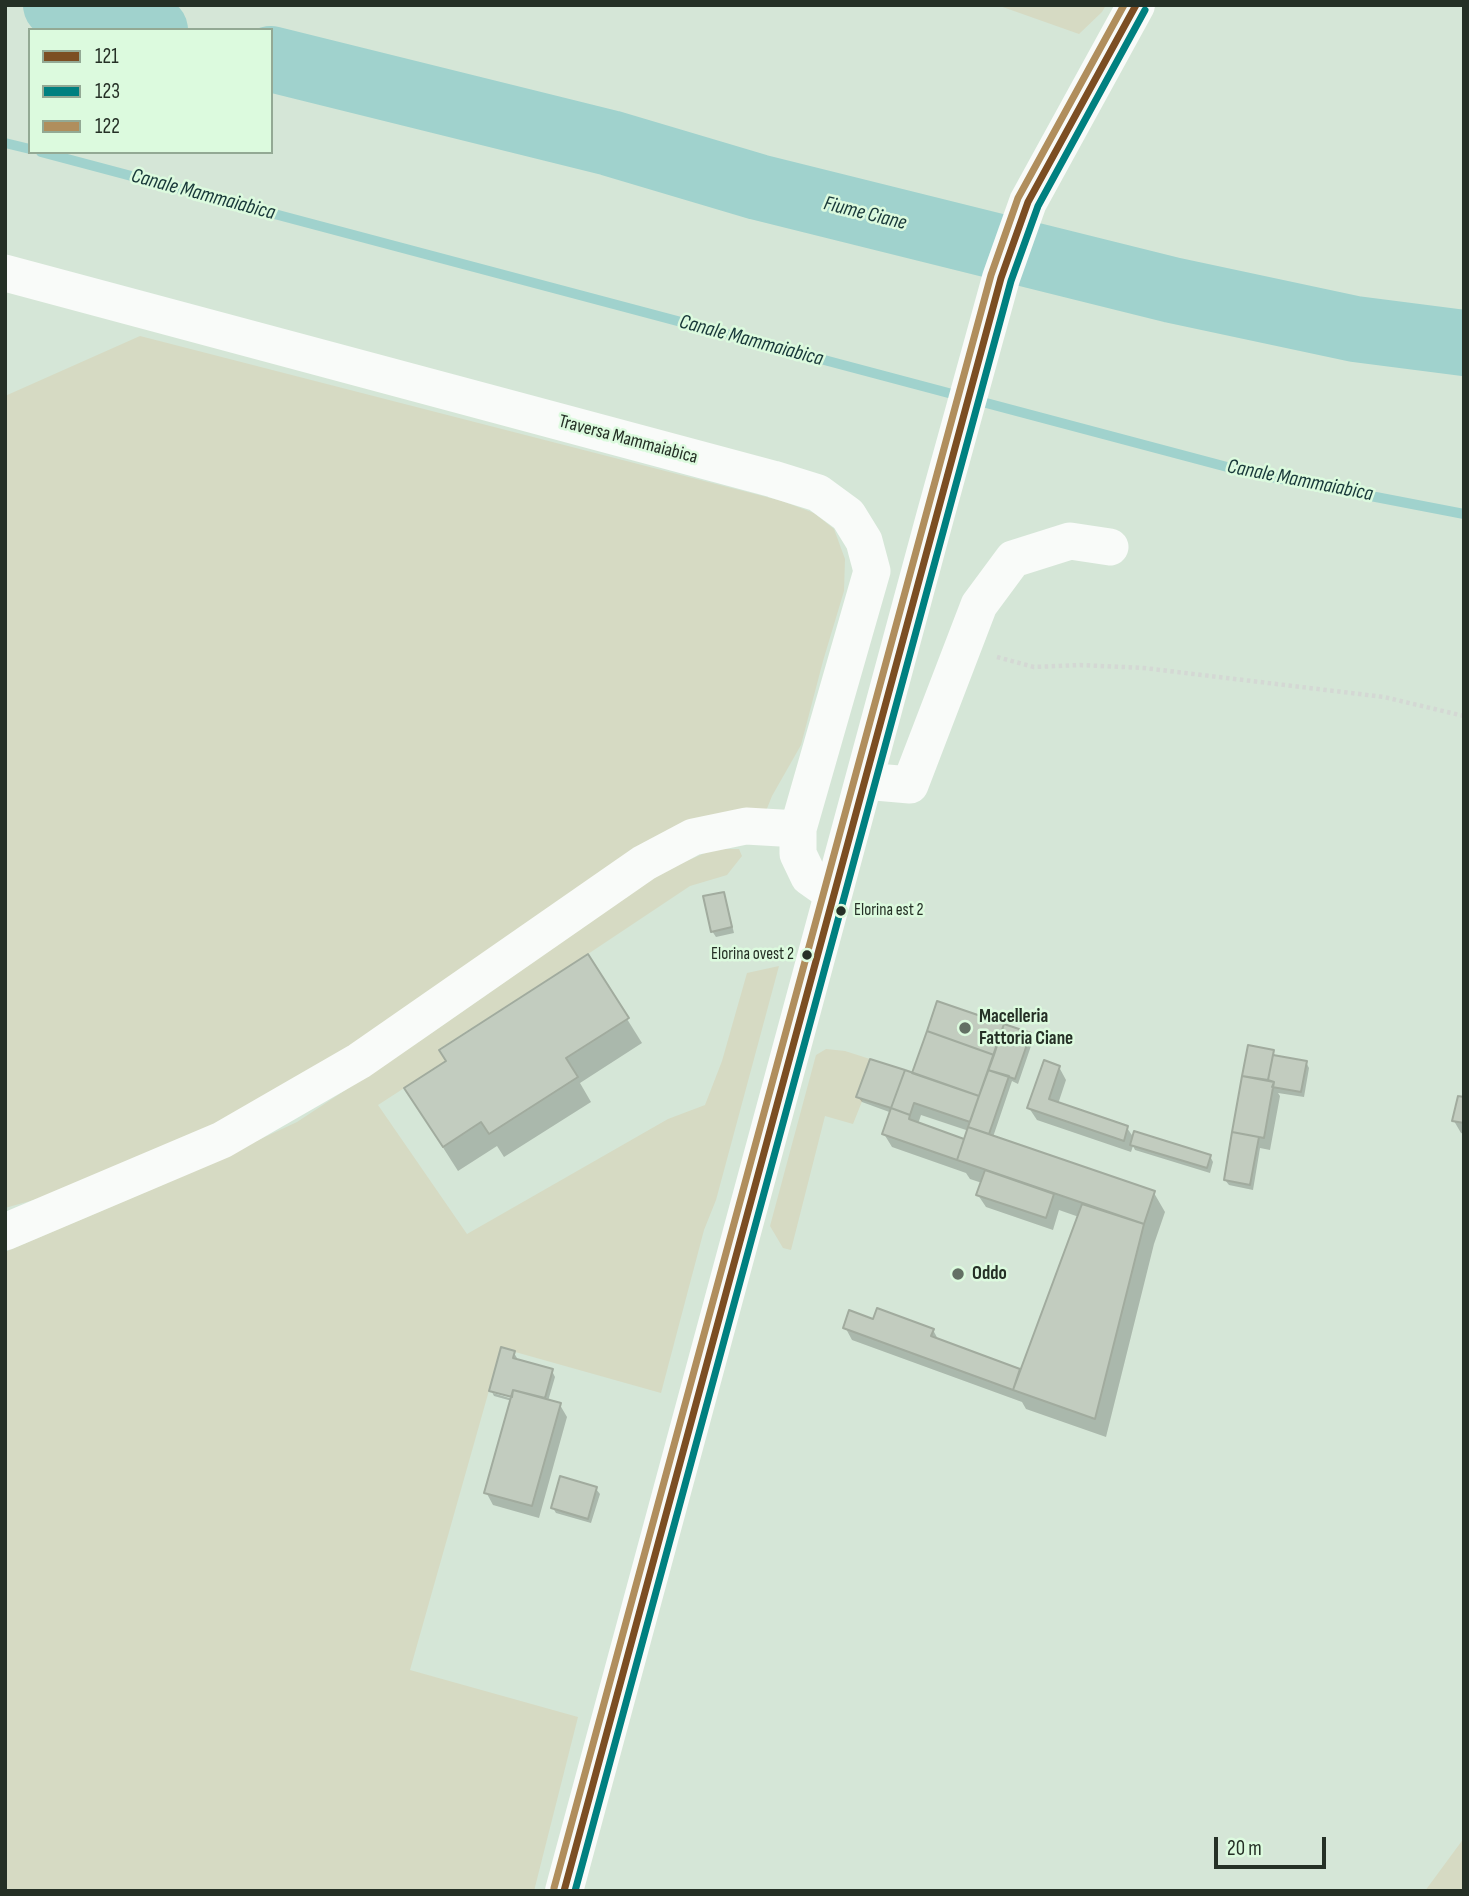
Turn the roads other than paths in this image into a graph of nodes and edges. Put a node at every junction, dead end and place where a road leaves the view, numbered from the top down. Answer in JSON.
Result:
{"nodes":[{"id":1,"x":1132,"y":13,"type":"edge"},
{"id":2,"x":5,"y":273,"type":"edge"},
{"id":3,"x":1110,"y":547,"type":"dead end"},
{"id":4,"x":864,"y":781,"type":"junction"},
{"id":5,"x":798,"y":828,"type":"junction"},
{"id":6,"x":833,"y":894,"type":"junction"},
{"id":7,"x":5,"y":1231,"type":"edge"},
{"id":8,"x":564,"y":1891,"type":"edge"}],
"edges":[{"from":1,"to":4,"type":"main road"},
{"from":2,"to":5,"type":"street","name":"Traversa Mammaiabica"},
{"from":3,"to":4,"type":"street"},
{"from":4,"to":6,"type":"main road"},
{"from":5,"to":6,"type":"street","name":"Traversa Mammaiabica"},
{"from":5,"to":7,"type":"street"},
{"from":6,"to":8,"type":"main road"}]}
